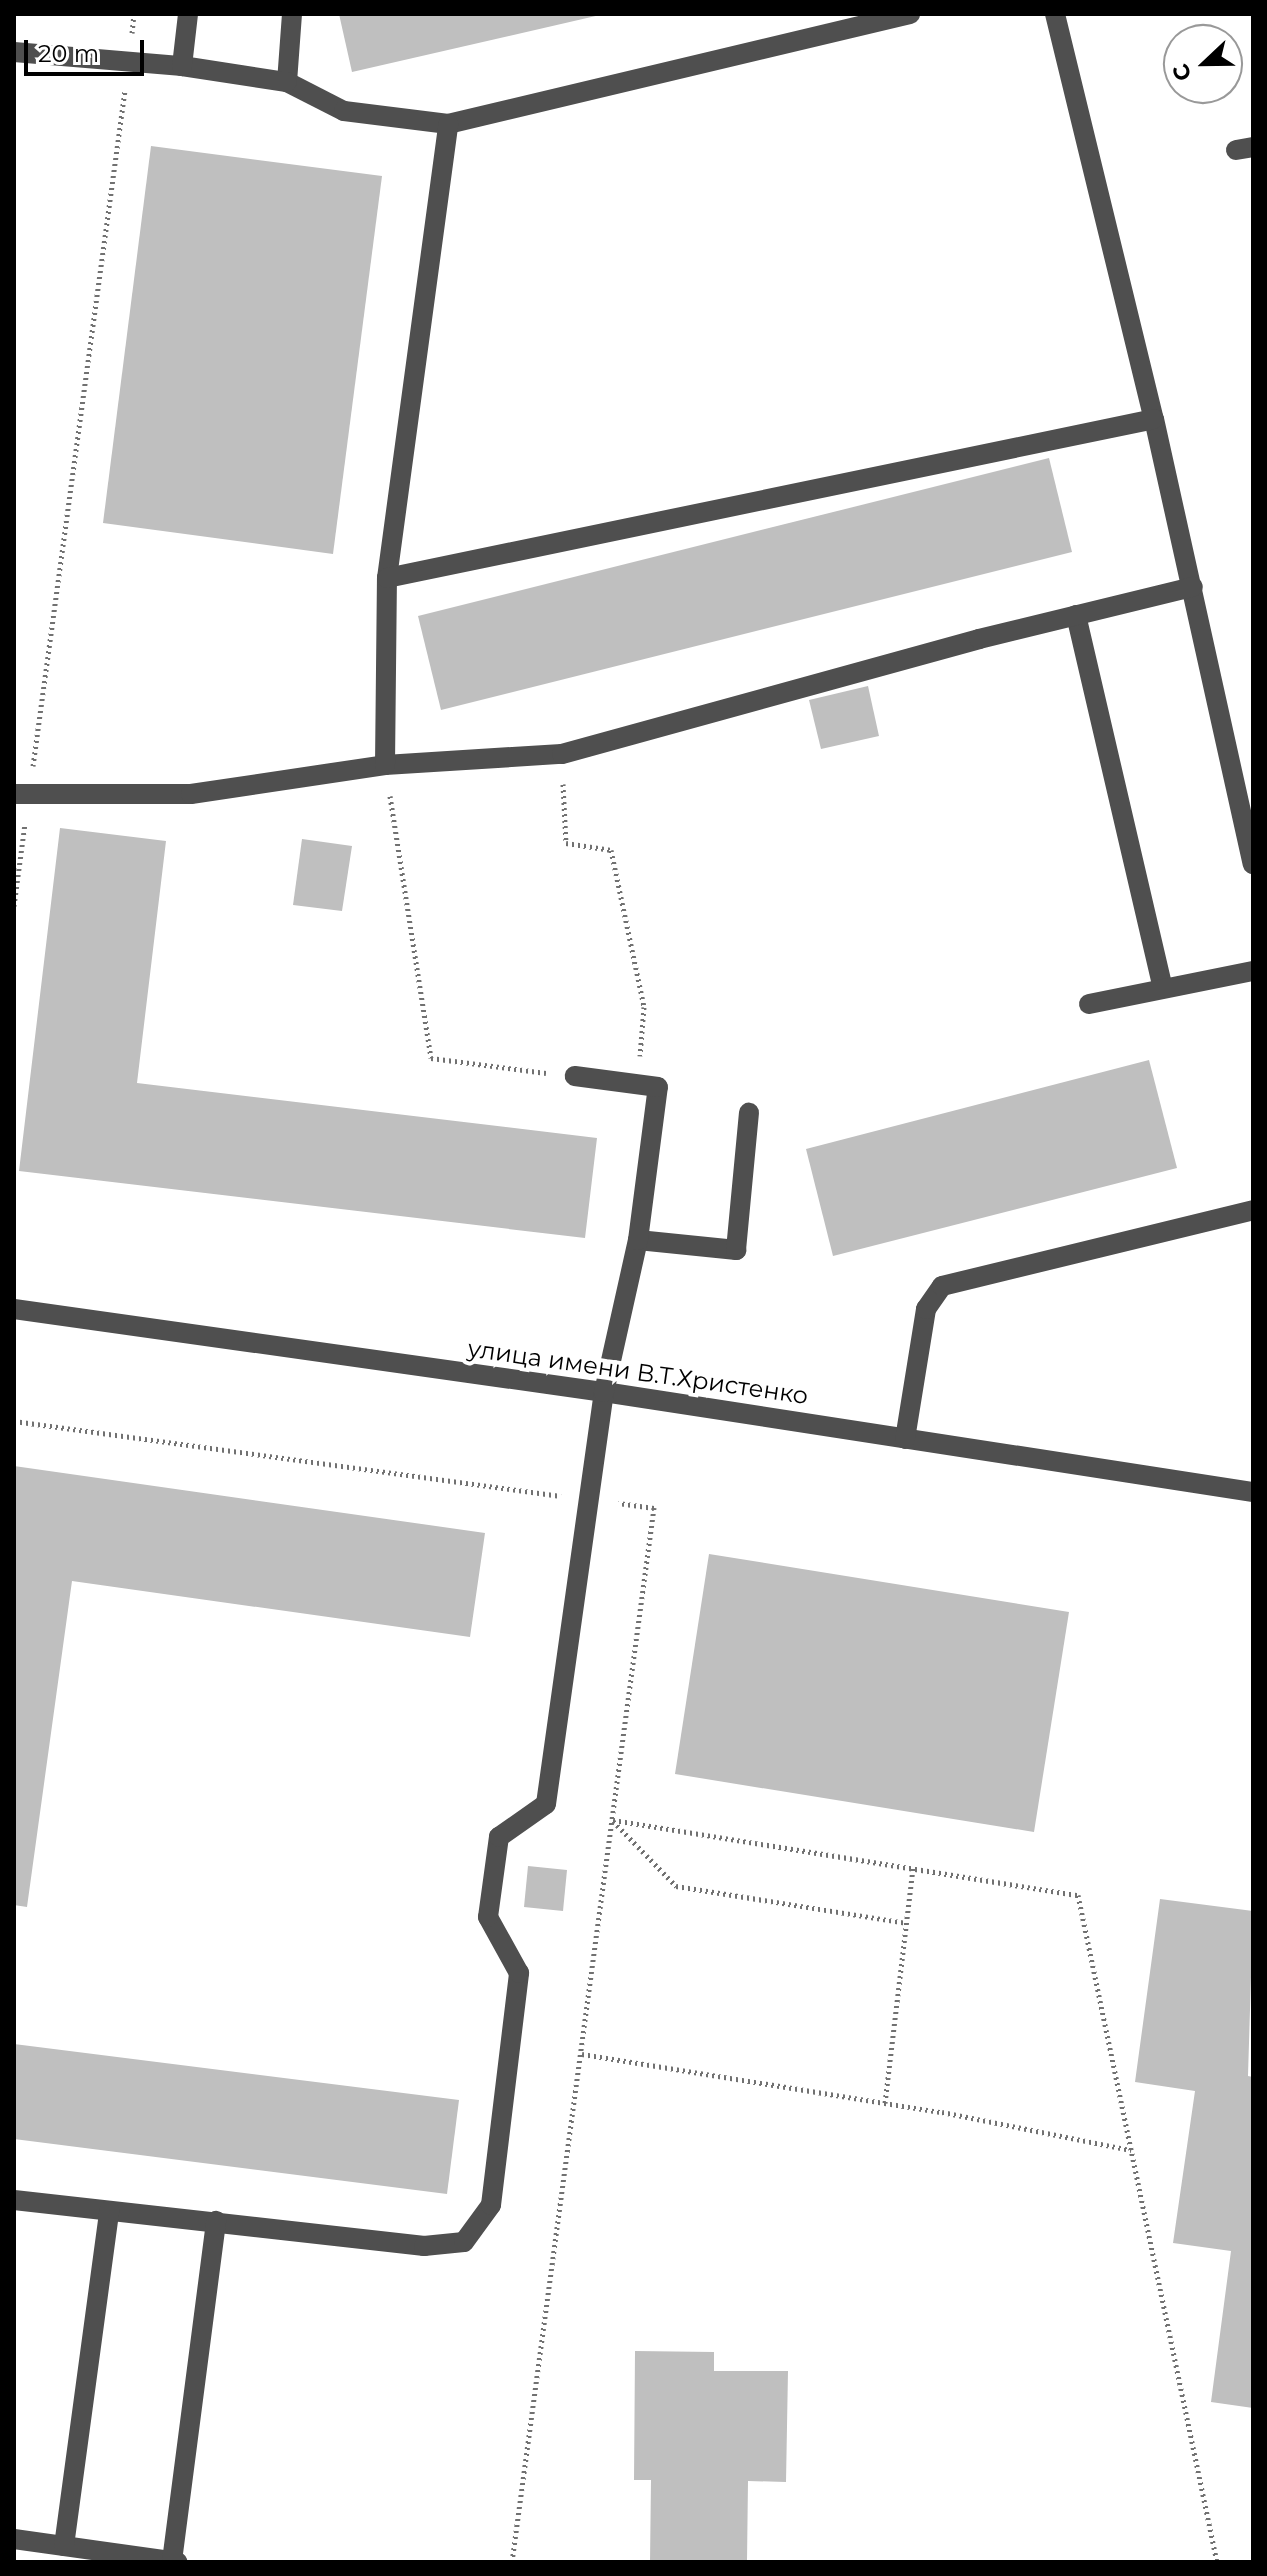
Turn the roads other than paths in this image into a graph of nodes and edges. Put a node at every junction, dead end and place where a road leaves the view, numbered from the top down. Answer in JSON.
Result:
{"nodes":[{"id":1,"x":188,"y":14,"type":"edge"},
{"id":2,"x":292,"y":14,"type":"edge"},
{"id":3,"x":910,"y":14,"type":"edge"},
{"id":4,"x":1055,"y":14,"type":"edge"},
{"id":5,"x":14,"y":52,"type":"edge"},
{"id":6,"x":182,"y":66,"type":"junction"},
{"id":7,"x":287,"y":82,"type":"junction"},
{"id":8,"x":448,"y":124,"type":"junction"},
{"id":9,"x":1154,"y":419,"type":"junction"},
{"id":10,"x":387,"y":578,"type":"junction"},
{"id":11,"x":1193,"y":587,"type":"junction"},
{"id":12,"x":1076,"y":615,"type":"junction"},
{"id":13,"x":385,"y":765,"type":"junction"},
{"id":14,"x":21,"y":795,"type":"edge"},
{"id":15,"x":1253,"y":864,"type":"edge"},
{"id":16,"x":1253,"y":971,"type":"edge"},
{"id":17,"x":1162,"y":986,"type":"junction"},
{"id":18,"x":1089,"y":1004,"type":"dead end"},
{"id":19,"x":575,"y":1076,"type":"road end"},
{"id":20,"x":749,"y":1113,"type":"dead end"},
{"id":21,"x":1253,"y":1210,"type":"edge"},
{"id":22,"x":638,"y":1240,"type":"junction"},
{"id":23,"x":14,"y":1309,"type":"edge"},
{"id":24,"x":604,"y":1392,"type":"junction"},
{"id":25,"x":905,"y":1439,"type":"junction"},
{"id":26,"x":1253,"y":1492,"type":"edge"},
{"id":27,"x":14,"y":2200,"type":"edge"},
{"id":28,"x":109,"y":2211,"type":"junction"},
{"id":29,"x":216,"y":2221,"type":"junction"},
{"id":30,"x":14,"y":2539,"type":"edge"},
{"id":31,"x":64,"y":2546,"type":"junction"},
{"id":32,"x":174,"y":2562,"type":"edge"}],
"edges":[{"from":1,"to":6,"type":"street"},
{"from":2,"to":7,"type":"street"},
{"from":3,"to":8,"type":"street"},
{"from":4,"to":9,"type":"street"},
{"from":5,"to":6,"type":"street"},
{"from":6,"to":7,"type":"street"},
{"from":7,"to":8,"type":"street"},
{"from":8,"to":10,"type":"street"},
{"from":9,"to":10,"type":"street"},
{"from":9,"to":11,"type":"street"},
{"from":10,"to":13,"type":"street"},
{"from":11,"to":12,"type":"street"},
{"from":11,"to":15,"type":"street"},
{"from":12,"to":13,"type":"street"},
{"from":12,"to":17,"type":"street"},
{"from":13,"to":14,"type":"street"},
{"from":16,"to":17,"type":"street"},
{"from":17,"to":18,"type":"street"},
{"from":19,"to":22,"type":"street"},
{"from":20,"to":22,"type":"street"},
{"from":21,"to":25,"type":"street"},
{"from":22,"to":24,"type":"street"},
{"from":23,"to":24,"type":"street","name":"улица имени В.Т.Христенко"},
{"from":24,"to":25,"type":"street","name":"улица имени В.Т.Христенко"},
{"from":24,"to":29,"type":"street"},
{"from":25,"to":26,"type":"street","name":"улица имени В.Т.Христенко"},
{"from":27,"to":28,"type":"street"},
{"from":28,"to":29,"type":"street"},
{"from":28,"to":31,"type":"street"},
{"from":29,"to":32,"type":"street"},
{"from":30,"to":31,"type":"street"},
{"from":31,"to":32,"type":"street"}]}
